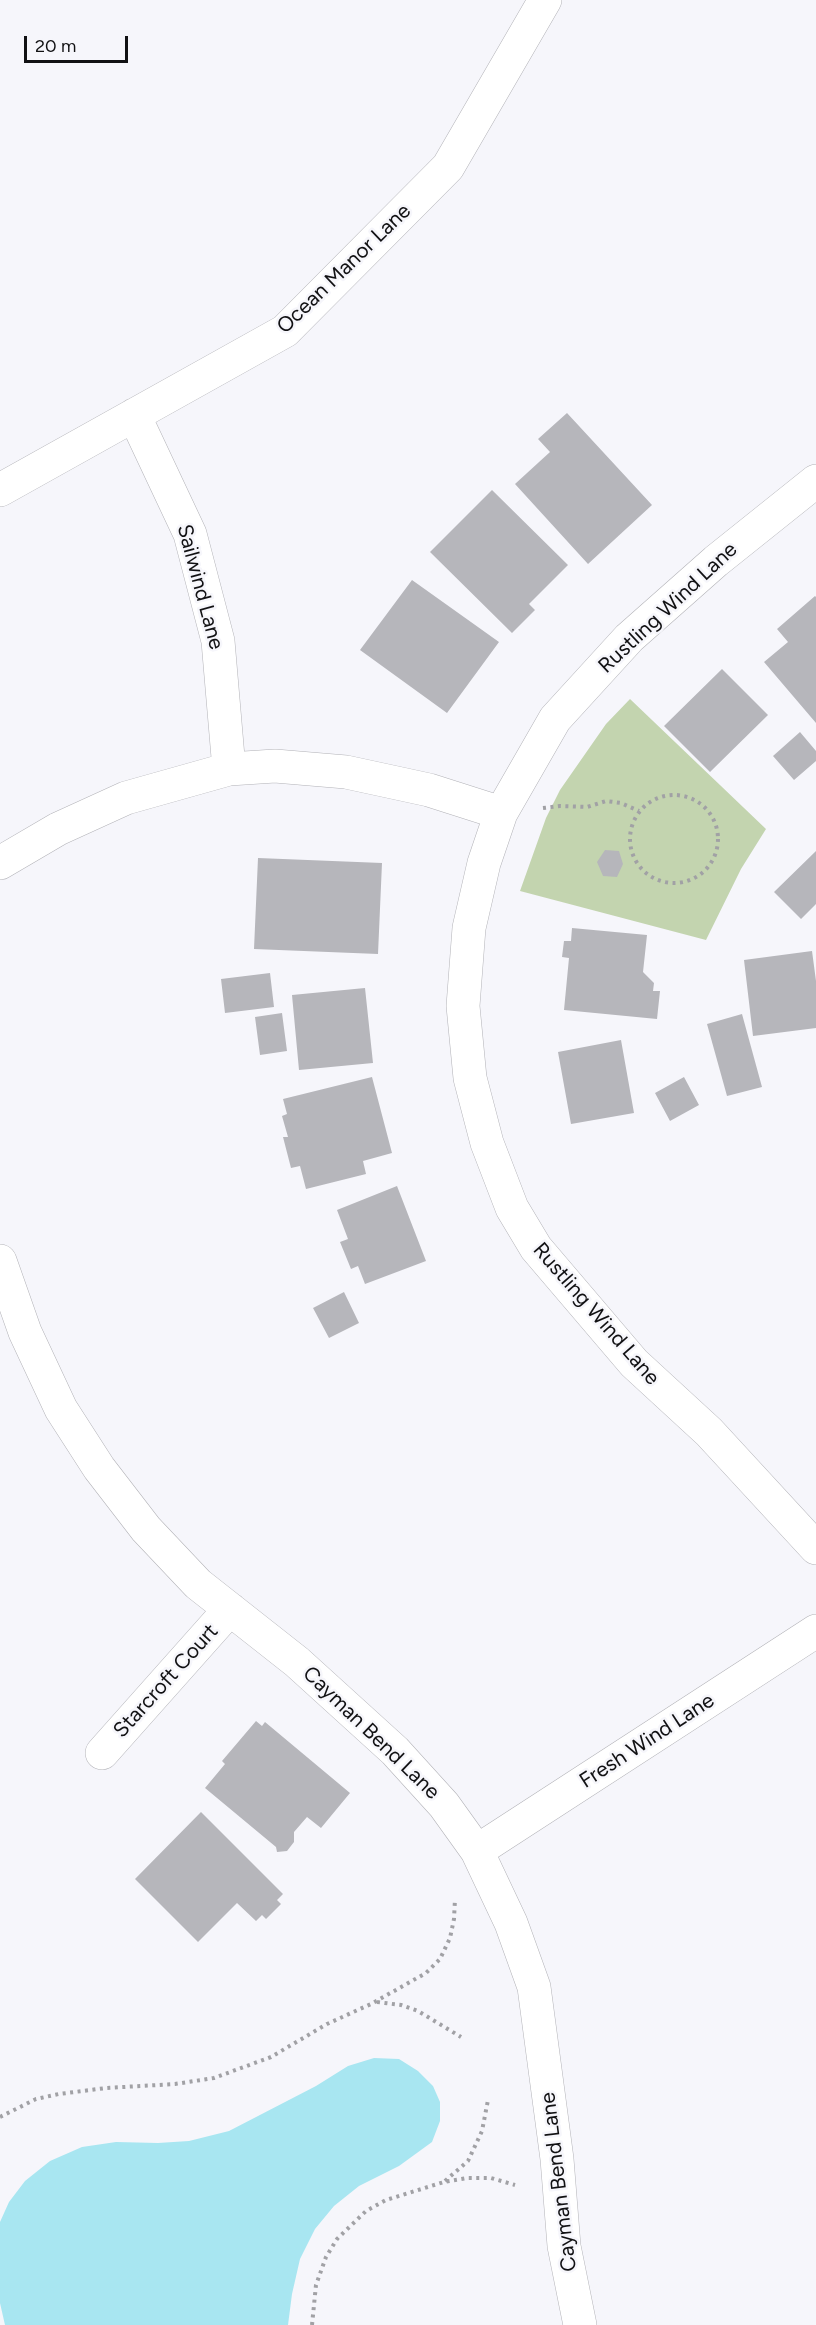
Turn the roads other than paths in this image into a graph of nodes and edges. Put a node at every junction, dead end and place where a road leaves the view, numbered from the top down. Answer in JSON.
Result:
{"nodes":[{"id":1,"x":545,"y":0,"type":"edge"},
{"id":2,"x":134,"y":415,"type":"junction"},
{"id":3,"x":816,"y":480,"type":"edge"},
{"id":4,"x":0,"y":490,"type":"edge"},
{"id":5,"x":229,"y":769,"type":"junction"},
{"id":6,"x":501,"y":813,"type":"junction"},
{"id":7,"x":0,"y":863,"type":"edge"},
{"id":8,"x":0,"y":1261,"type":"edge"},
{"id":9,"x":816,"y":1548,"type":"edge"},
{"id":10,"x":230,"y":1609,"type":"junction"},
{"id":11,"x":816,"y":1631,"type":"edge"},
{"id":12,"x":102,"y":1753,"type":"dead end"},
{"id":13,"x":477,"y":1851,"type":"junction"},
{"id":14,"x":580,"y":2325,"type":"edge"}],
"edges":[{"from":1,"to":2,"type":"street","name":"Ocean Manor Lane"},
{"from":2,"to":4,"type":"street","name":"Ocean Manor Lane"},
{"from":2,"to":5,"type":"street","name":"Sailwind Lane"},
{"from":3,"to":6,"type":"street","name":"Rustling Wind Lane"},
{"from":5,"to":6,"type":"street"},
{"from":5,"to":7,"type":"street"},
{"from":6,"to":9,"type":"street","name":"Rustling Wind Lane"},
{"from":8,"to":10,"type":"street","name":"Cayman Bend Lane"},
{"from":10,"to":12,"type":"street","name":"Starcroft Court"},
{"from":10,"to":13,"type":"street","name":"Cayman Bend Lane"},
{"from":11,"to":13,"type":"street","name":"Fresh Wind Lane"},
{"from":13,"to":14,"type":"street","name":"Cayman Bend Lane"}]}
